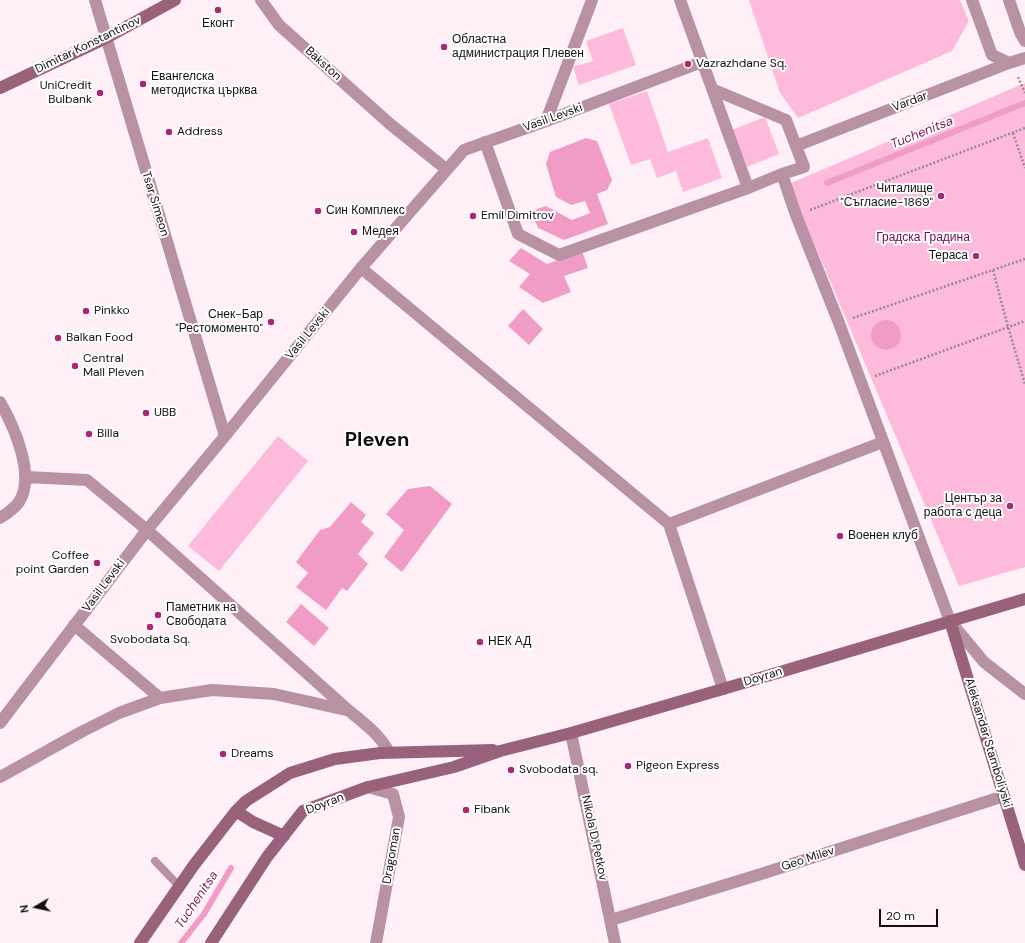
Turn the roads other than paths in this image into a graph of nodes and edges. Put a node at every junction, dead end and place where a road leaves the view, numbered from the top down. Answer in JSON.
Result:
{"nodes":[{"id":1,"x":95,"y":0,"type":"edge"},
{"id":2,"x":175,"y":0,"type":"edge"},
{"id":3,"x":261,"y":0,"type":"edge"},
{"id":4,"x":592,"y":0,"type":"edge"},
{"id":5,"x":680,"y":0,"type":"edge"},
{"id":6,"x":972,"y":0,"type":"edge"},
{"id":7,"x":1009,"y":0,"type":"edge"},
{"id":8,"x":106,"y":38,"type":"junction"},
{"id":9,"x":1025,"y":41,"type":"edge"},
{"id":10,"x":1025,"y":58,"type":"edge"},
{"id":11,"x":702,"y":62,"type":"junction"},
{"id":12,"x":1009,"y":63,"type":"junction"},
{"id":13,"x":0,"y":88,"type":"edge"},
{"id":14,"x":712,"y":89,"type":"junction"},
{"id":15,"x":546,"y":120,"type":"junction"},
{"id":16,"x":485,"y":142,"type":"junction"},
{"id":17,"x":796,"y":146,"type":"junction"},
{"id":18,"x":446,"y":169,"type":"junction"},
{"id":19,"x":782,"y":174,"type":"junction"},
{"id":20,"x":748,"y":188,"type":"junction"},
{"id":21,"x":361,"y":268,"type":"junction"},
{"id":22,"x":0,"y":402,"type":"edge"},
{"id":23,"x":225,"y":436,"type":"junction"},
{"id":24,"x":884,"y":442,"type":"junction"},
{"id":25,"x":26,"y":477,"type":"junction"},
{"id":26,"x":0,"y":518,"type":"edge"},
{"id":27,"x":669,"y":524,"type":"junction"},
{"id":28,"x":147,"y":530,"type":"junction"},
{"id":29,"x":1025,"y":599,"type":"edge"},
{"id":30,"x":950,"y":621,"type":"junction"},
{"id":31,"x":74,"y":625,"type":"junction"},
{"id":32,"x":724,"y":689,"type":"junction"},
{"id":33,"x":1025,"y":694,"type":"edge"},
{"id":34,"x":160,"y":698,"type":"junction"},
{"id":35,"x":348,"y":710,"type":"junction"},
{"id":36,"x":0,"y":722,"type":"edge"},
{"id":37,"x":571,"y":733,"type":"junction"},
{"id":38,"x":500,"y":751,"type":"junction"},
{"id":39,"x":385,"y":752,"type":"junction"},
{"id":40,"x":0,"y":777,"type":"edge"},
{"id":41,"x":368,"y":788,"type":"junction"},
{"id":42,"x":1004,"y":796,"type":"junction"},
{"id":43,"x":236,"y":811,"type":"junction"},
{"id":44,"x":284,"y":836,"type":"junction"},
{"id":45,"x":155,"y":861,"type":"dead end"},
{"id":46,"x":1025,"y":865,"type":"edge"},
{"id":47,"x":179,"y":886,"type":"junction"},
{"id":48,"x":611,"y":920,"type":"junction"},
{"id":49,"x":140,"y":943,"type":"edge"},
{"id":50,"x":211,"y":943,"type":"edge"},
{"id":51,"x":376,"y":943,"type":"edge"},
{"id":52,"x":615,"y":943,"type":"edge"}],
"edges":[{"from":1,"to":8,"type":"street","name":"Tsar Simeon"},
{"from":2,"to":8,"type":"main road","name":"Dimitar Konstantinov"},
{"from":3,"to":18,"type":"street","name":"Bakston"},
{"from":4,"to":15,"type":"street"},
{"from":5,"to":11,"type":"street"},
{"from":6,"to":12,"type":"street"},
{"from":7,"to":9,"type":"street"},
{"from":8,"to":13,"type":"main road","name":"Dimitar Konstantinov"},
{"from":8,"to":23,"type":"street","name":"Tsar Simeon"},
{"from":10,"to":12,"type":"street","name":"Vardar"},
{"from":11,"to":14,"type":"street"},
{"from":11,"to":15,"type":"street","name":"Vasil Levski"},
{"from":12,"to":17,"type":"street","name":"Vardar"},
{"from":14,"to":17,"type":"street"},
{"from":14,"to":20,"type":"street"},
{"from":15,"to":16,"type":"street","name":"Vasil Levski"},
{"from":16,"to":18,"type":"street","name":"Vasil Levski"},
{"from":16,"to":20,"type":"street"},
{"from":17,"to":19,"type":"street"},
{"from":18,"to":21,"type":"street","name":"Vasil Levski"},
{"from":19,"to":20,"type":"street"},
{"from":19,"to":24,"type":"street"},
{"from":21,"to":23,"type":"street","name":"Vasil Levski"},
{"from":21,"to":27,"type":"street"},
{"from":22,"to":25,"type":"street"},
{"from":23,"to":28,"type":"street","name":"Vasil Levski"},
{"from":24,"to":27,"type":"street"},
{"from":24,"to":30,"type":"street"},
{"from":25,"to":26,"type":"street"},
{"from":25,"to":28,"type":"street"},
{"from":27,"to":32,"type":"street"},
{"from":28,"to":31,"type":"street","name":"Vasil Levski"},
{"from":28,"to":35,"type":"street"},
{"from":29,"to":30,"type":"main road","name":"Doyran"},
{"from":30,"to":32,"type":"main road","name":"Doyran"},
{"from":30,"to":33,"type":"street"},
{"from":30,"to":42,"type":"main road","name":"Aleksandar Stamboliyski"},
{"from":31,"to":34,"type":"street"},
{"from":31,"to":36,"type":"street","name":"Vasil Levski"},
{"from":32,"to":37,"type":"main road","name":"Doyran"},
{"from":34,"to":35,"type":"street"},
{"from":34,"to":40,"type":"street"},
{"from":35,"to":39,"type":"street"},
{"from":37,"to":38,"type":"main road","name":"Doyran"},
{"from":37,"to":48,"type":"street","name":"Nikola D. Petkov"},
{"from":38,"to":39,"type":"main road","name":"Doyran"},
{"from":38,"to":41,"type":"main road","name":"Doyran"},
{"from":39,"to":43,"type":"main road","name":"Doyran"},
{"from":41,"to":44,"type":"main road","name":"Doyran"},
{"from":41,"to":51,"type":"street","name":"Dragoman"},
{"from":42,"to":46,"type":"main road","name":"Aleksandar Stamboliyski"},
{"from":42,"to":48,"type":"street","name":"Geo Milev"},
{"from":43,"to":44,"type":"main road"},
{"from":43,"to":47,"type":"main road"},
{"from":44,"to":50,"type":"main road","name":"Doyran"},
{"from":45,"to":47,"type":"lane"},
{"from":47,"to":49,"type":"main road"},
{"from":48,"to":52,"type":"street","name":"Nikola D. Petkov"}]}
